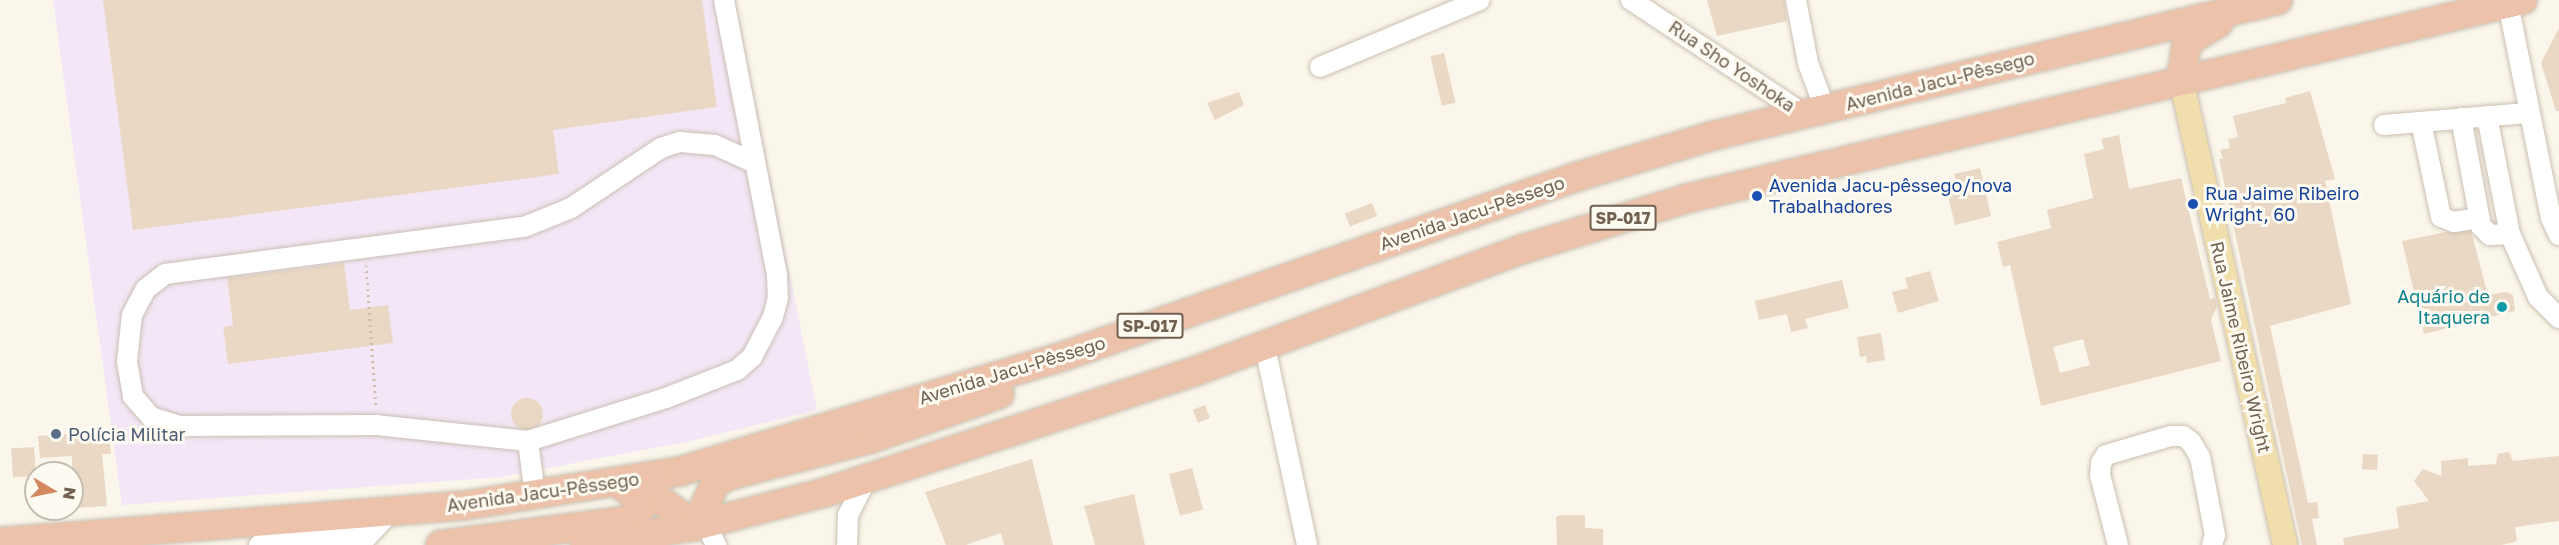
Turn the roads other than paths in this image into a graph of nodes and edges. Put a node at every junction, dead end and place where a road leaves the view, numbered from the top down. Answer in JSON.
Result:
{"nodes":[{"id":1,"x":724,"y":0,"type":"edge"},
{"id":2,"x":1480,"y":0,"type":"edge"},
{"id":3,"x":1631,"y":0,"type":"edge"},
{"id":4,"x":1796,"y":0,"type":"edge"},
{"id":5,"x":2265,"y":1,"type":"edge"},
{"id":6,"x":2516,"y":2,"type":"edge"},
{"id":7,"x":2148,"y":31,"type":"junction"},
{"id":8,"x":1320,"y":67,"type":"dead end"},
{"id":9,"x":2181,"y":80,"type":"junction"},
{"id":10,"x":1814,"y":111,"type":"junction"},
{"id":11,"x":2528,"y":113,"type":"junction"},
{"id":12,"x":2487,"y":116,"type":"junction"},
{"id":13,"x":2461,"y":118,"type":"junction"},
{"id":14,"x":2421,"y":122,"type":"junction"},
{"id":15,"x":2384,"y":125,"type":"dead end"},
{"id":16,"x":755,"y":163,"type":"junction"},
{"id":17,"x":2478,"y":218,"type":"junction"},
{"id":18,"x":2511,"y":234,"type":"junction"},
{"id":19,"x":2559,"y":235,"type":"edge"},
{"id":20,"x":2559,"y":318,"type":"edge"},
{"id":21,"x":1265,"y":347,"type":"junction"},
{"id":22,"x":1030,"y":366,"type":"junction"},
{"id":23,"x":934,"y":417,"type":"junction"},
{"id":24,"x":528,"y":441,"type":"junction"},
{"id":25,"x":867,"y":478,"type":"junction"},
{"id":26,"x":620,"y":486,"type":"junction"},
{"id":27,"x":535,"y":496,"type":"junction"},
{"id":28,"x":391,"y":511,"type":"junction"},
{"id":29,"x":747,"y":514,"type":"junction"},
{"id":30,"x":120,"y":532,"type":"junction"},
{"id":31,"x":702,"y":535,"type":"edge"},
{"id":32,"x":0,"y":542,"type":"edge"},
{"id":33,"x":845,"y":544,"type":"edge"},
{"id":34,"x":151,"y":545,"type":"edge"},
{"id":35,"x":259,"y":545,"type":"edge"},
{"id":36,"x":440,"y":545,"type":"edge"},
{"id":37,"x":585,"y":545,"type":"edge"},
{"id":38,"x":1307,"y":545,"type":"edge"},
{"id":39,"x":2118,"y":545,"type":"edge"},
{"id":40,"x":2212,"y":545,"type":"edge"},
{"id":41,"x":2285,"y":545,"type":"edge"}],
"edges":[{"from":1,"to":16,"type":"street"},
{"from":2,"to":8,"type":"street"},
{"from":3,"to":10,"type":"street","name":"Rua Sho Yoshoka"},
{"from":4,"to":10,"type":"street"},
{"from":5,"to":7,"type":"highway","name":"Avenida Jacu-Pêssego","number":"SP-017"},
{"from":5,"to":9,"type":"highway"},
{"from":6,"to":9,"type":"highway","number":"SP-017"},
{"from":6,"to":11,"type":"street"},
{"from":7,"to":9,"type":"highway"},
{"from":7,"to":10,"type":"highway","name":"Avenida Jacu-Pêssego","number":"SP-017"},
{"from":9,"to":21,"type":"highway","number":"SP-017"},
{"from":9,"to":41,"type":"main road","name":"Rua Jaime Ribeiro Wright"},
{"from":10,"to":22,"type":"highway","name":"Avenida Jacu-Pêssego","number":"SP-017"},
{"from":11,"to":12,"type":"street"},
{"from":11,"to":19,"type":"street"},
{"from":12,"to":13,"type":"street"},
{"from":12,"to":18,"type":"street"},
{"from":13,"to":14,"type":"street"},
{"from":13,"to":17,"type":"street"},
{"from":14,"to":15,"type":"street"},
{"from":14,"to":17,"type":"street"},
{"from":16,"to":24,"type":"street"},
{"from":16,"to":24,"type":"street"},
{"from":17,"to":18,"type":"street"},
{"from":18,"to":20,"type":"street"},
{"from":21,"to":25,"type":"highway","number":"SP-017"},
{"from":21,"to":38,"type":"street"},
{"from":22,"to":23,"type":"highway"},
{"from":22,"to":26,"type":"highway","name":"Avenida Jacu-Pêssego","number":"SP-017"},
{"from":23,"to":29,"type":"highway"},
{"from":23,"to":31,"type":"highway"},
{"from":24,"to":27,"type":"street"},
{"from":25,"to":29,"type":"highway","number":"SP-017"},
{"from":25,"to":33,"type":"street"},
{"from":26,"to":27,"type":"highway","name":"Avenida Jacu-Pêssego","number":"SP-017"},
{"from":26,"to":31,"type":"highway"},
{"from":26,"to":36,"type":"highway"},
{"from":27,"to":28,"type":"highway","name":"Avenida Jacu-Pêssego","number":"SP-017"},
{"from":28,"to":30,"type":"highway","name":"Avenida Jacu-Pêssego","number":"SP-017"},
{"from":28,"to":35,"type":"street"},
{"from":29,"to":31,"type":"highway","number":"SP-017"},
{"from":30,"to":32,"type":"highway","name":"Avenida Jacu-Pêssego","number":"SP-017"},
{"from":30,"to":34,"type":"street"},
{"from":31,"to":37,"type":"highway","number":"SP-017"},
{"from":39,"to":40,"type":"street"}]}
